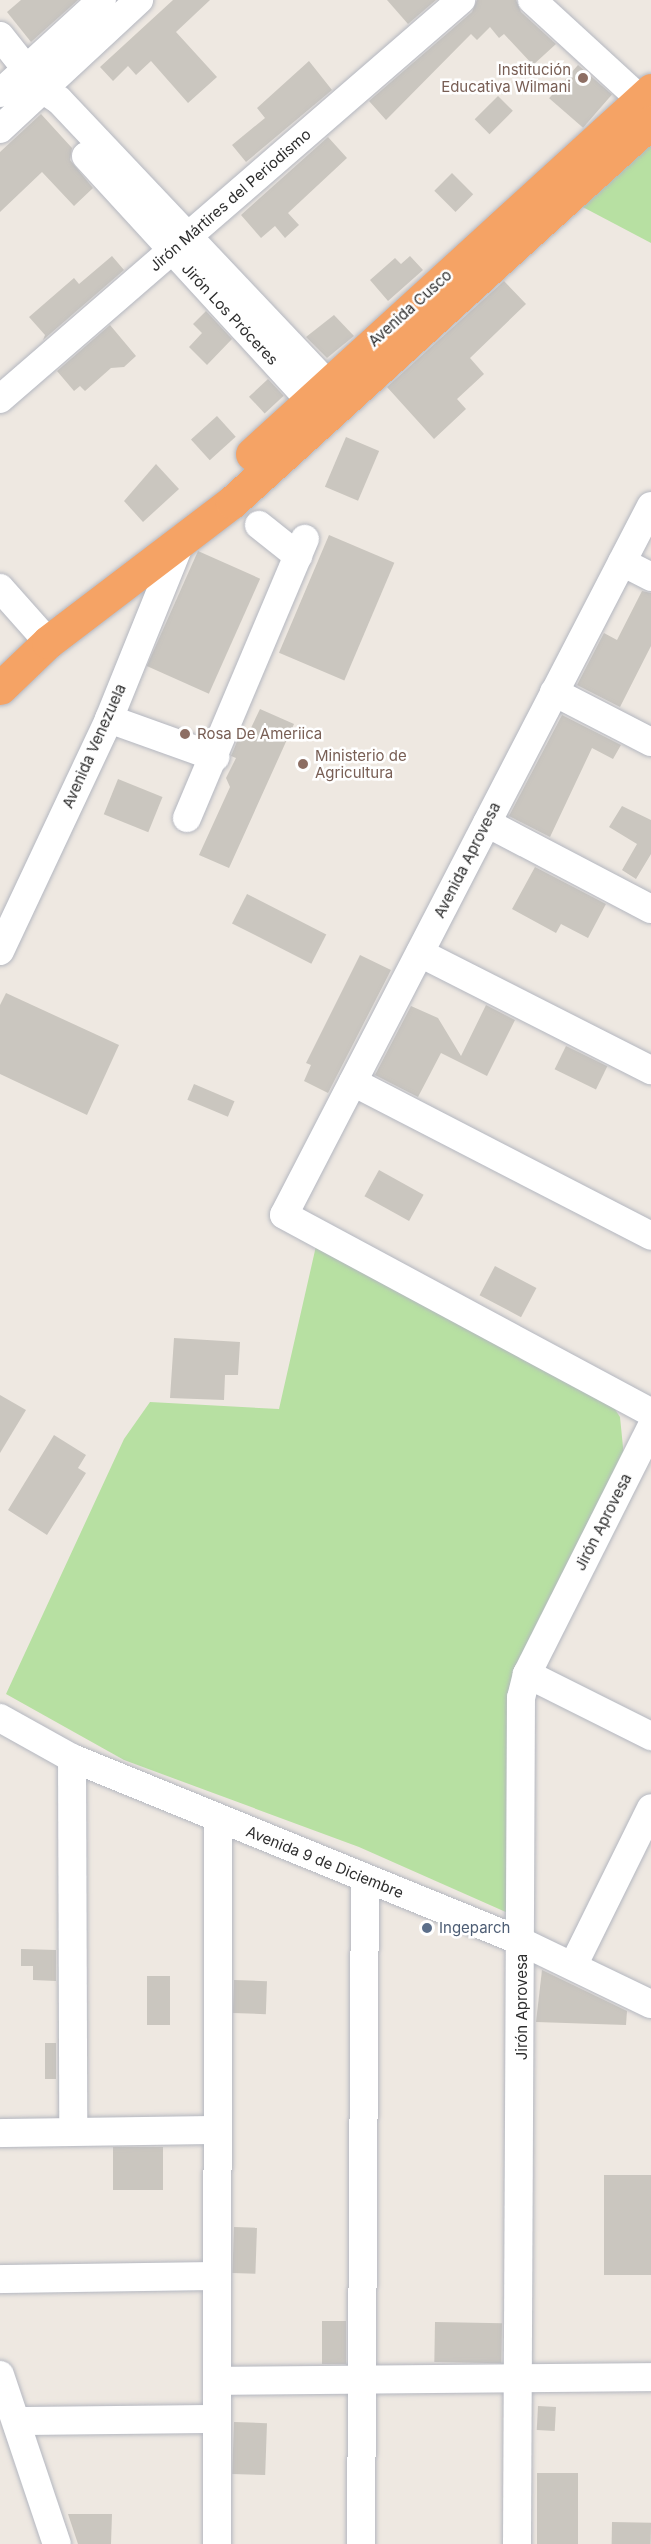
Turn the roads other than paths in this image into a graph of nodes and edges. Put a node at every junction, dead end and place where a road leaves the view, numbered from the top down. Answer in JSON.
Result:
{"nodes":[{"id":1,"x":102,"y":0,"type":"edge"},
{"id":2,"x":139,"y":0,"type":"edge"},
{"id":3,"x":461,"y":0,"type":"edge"},
{"id":4,"x":532,"y":0,"type":"edge"},
{"id":5,"x":0,"y":36,"type":"edge"},
{"id":6,"x":35,"y":78,"type":"junction"},
{"id":7,"x":0,"y":93,"type":"edge"},
{"id":8,"x":648,"y":105,"type":"edge"},
{"id":9,"x":0,"y":129,"type":"edge"},
{"id":10,"x":180,"y":243,"type":"junction"},
{"id":11,"x":318,"y":391,"type":"junction"},
{"id":12,"x":0,"y":399,"type":"edge"},
{"id":13,"x":651,"y":506,"type":"edge"},
{"id":14,"x":259,"y":525,"type":"dead end"},
{"id":15,"x":182,"y":538,"type":"junction"},
{"id":16,"x":622,"y":562,"type":"junction"},
{"id":17,"x":651,"y":577,"type":"edge"},
{"id":18,"x":0,"y":588,"type":"edge"},
{"id":19,"x":48,"y":642,"type":"junction"},
{"id":20,"x":0,"y":688,"type":"edge"},
{"id":21,"x":554,"y":692,"type":"junction"},
{"id":22,"x":109,"y":720,"type":"junction"},
{"id":23,"x":651,"y":742,"type":"edge"},
{"id":24,"x":215,"y":757,"type":"junction"},
{"id":25,"x":187,"y":818,"type":"dead end"},
{"id":26,"x":487,"y":823,"type":"junction"},
{"id":27,"x":651,"y":909,"type":"edge"},
{"id":28,"x":0,"y":951,"type":"edge"},
{"id":29,"x":420,"y":953,"type":"junction"},
{"id":30,"x":651,"y":1070,"type":"edge"},
{"id":31,"x":353,"y":1082,"type":"junction"},
{"id":32,"x":651,"y":1236,"type":"edge"},
{"id":33,"x":651,"y":1413,"type":"edge"},
{"id":34,"x":651,"y":1427,"type":"edge"},
{"id":35,"x":527,"y":1674,"type":"junction"},
{"id":36,"x":0,"y":1718,"type":"edge"},
{"id":37,"x":651,"y":1736,"type":"edge"},
{"id":38,"x":72,"y":1758,"type":"junction"},
{"id":39,"x":651,"y":1808,"type":"edge"},
{"id":40,"x":218,"y":1819,"type":"junction"},
{"id":41,"x":365,"y":1878,"type":"junction"},
{"id":42,"x":522,"y":1942,"type":"junction"},
{"id":43,"x":573,"y":1966,"type":"junction"},
{"id":44,"x":651,"y":2004,"type":"edge"},
{"id":45,"x":73,"y":2130,"type":"junction"},
{"id":46,"x":215,"y":2130,"type":"junction"},
{"id":47,"x":0,"y":2133,"type":"edge"},
{"id":48,"x":217,"y":2276,"type":"junction"},
{"id":49,"x":0,"y":2279,"type":"edge"},
{"id":50,"x":0,"y":2375,"type":"edge"},
{"id":51,"x":651,"y":2377,"type":"edge"},
{"id":52,"x":519,"y":2378,"type":"junction"},
{"id":53,"x":360,"y":2379,"type":"junction"},
{"id":54,"x":218,"y":2381,"type":"junction"},
{"id":55,"x":216,"y":2419,"type":"junction"},
{"id":56,"x":17,"y":2421,"type":"junction"},
{"id":57,"x":57,"y":2544,"type":"edge"},
{"id":58,"x":217,"y":2544,"type":"edge"},
{"id":59,"x":361,"y":2544,"type":"edge"},
{"id":60,"x":517,"y":2544,"type":"edge"}],
"edges":[{"from":1,"to":6,"type":"street"},
{"from":2,"to":6,"type":"street"},
{"from":3,"to":10,"type":"street","name":"Jirón Mártires del Periodismo"},
{"from":4,"to":8,"type":"street"},
{"from":5,"to":6,"type":"street","name":"Jirón Los Próceres"},
{"from":6,"to":7,"type":"street"},
{"from":6,"to":9,"type":"street"},
{"from":6,"to":10,"type":"street","name":"Jirón Los Próceres"},
{"from":8,"to":11,"type":"highway","name":"Avenida Cusco"},
{"from":8,"to":15,"type":"highway","name":"Avenida Cusco"},
{"from":10,"to":11,"type":"street","name":"Jirón Los Próceres"},
{"from":10,"to":12,"type":"street","name":"Jirón Mártires del Periodismo"},
{"from":11,"to":15,"type":"highway","name":"Avenida Cusco"},
{"from":13,"to":16,"type":"street","name":"Avenida Aprovesa"},
{"from":14,"to":24,"type":"street"},
{"from":15,"to":19,"type":"highway","name":"Avenida Cusco"},
{"from":15,"to":22,"type":"street","name":"Avenida Venezuela"},
{"from":16,"to":17,"type":"street"},
{"from":16,"to":21,"type":"street","name":"Avenida Aprovesa"},
{"from":18,"to":19,"type":"street"},
{"from":19,"to":20,"type":"highway","name":"Avenida Cusco"},
{"from":21,"to":23,"type":"street"},
{"from":21,"to":26,"type":"street","name":"Avenida Aprovesa"},
{"from":22,"to":24,"type":"street"},
{"from":22,"to":28,"type":"street","name":"Avenida Venezuela"},
{"from":24,"to":25,"type":"street"},
{"from":26,"to":27,"type":"street"},
{"from":26,"to":29,"type":"street","name":"Avenida Aprovesa"},
{"from":29,"to":30,"type":"street"},
{"from":29,"to":31,"type":"street","name":"Avenida Aprovesa"},
{"from":31,"to":32,"type":"street"},
{"from":31,"to":33,"type":"street","name":"Avenida Aprovesa"},
{"from":34,"to":35,"type":"street","name":"Jirón Aprovesa"},
{"from":35,"to":37,"type":"street"},
{"from":35,"to":42,"type":"street","name":"Jirón Aprovesa"},
{"from":36,"to":38,"type":"street","name":"Avenida 9 de Diciembre"},
{"from":38,"to":40,"type":"street","name":"Avenida 9 de Diciembre"},
{"from":38,"to":45,"type":"street"},
{"from":39,"to":43,"type":"street"},
{"from":40,"to":41,"type":"street","name":"Avenida 9 de Diciembre"},
{"from":40,"to":46,"type":"street"},
{"from":41,"to":42,"type":"street","name":"Avenida 9 de Diciembre"},
{"from":41,"to":53,"type":"street"},
{"from":42,"to":43,"type":"street","name":"Avenida 9 de Diciembre"},
{"from":42,"to":52,"type":"street","name":"Jirón Aprovesa"},
{"from":43,"to":44,"type":"street","name":"Avenida 9 de Diciembre"},
{"from":45,"to":46,"type":"street"},
{"from":45,"to":47,"type":"street"},
{"from":46,"to":48,"type":"street"},
{"from":48,"to":49,"type":"street"},
{"from":48,"to":54,"type":"street"},
{"from":50,"to":56,"type":"street"},
{"from":51,"to":52,"type":"street"},
{"from":52,"to":53,"type":"street"},
{"from":52,"to":60,"type":"street","name":"Jirón Aprovesa"},
{"from":53,"to":54,"type":"street"},
{"from":53,"to":59,"type":"street"},
{"from":54,"to":55,"type":"street"},
{"from":55,"to":56,"type":"street"},
{"from":55,"to":58,"type":"street"},
{"from":56,"to":57,"type":"street"}]}
